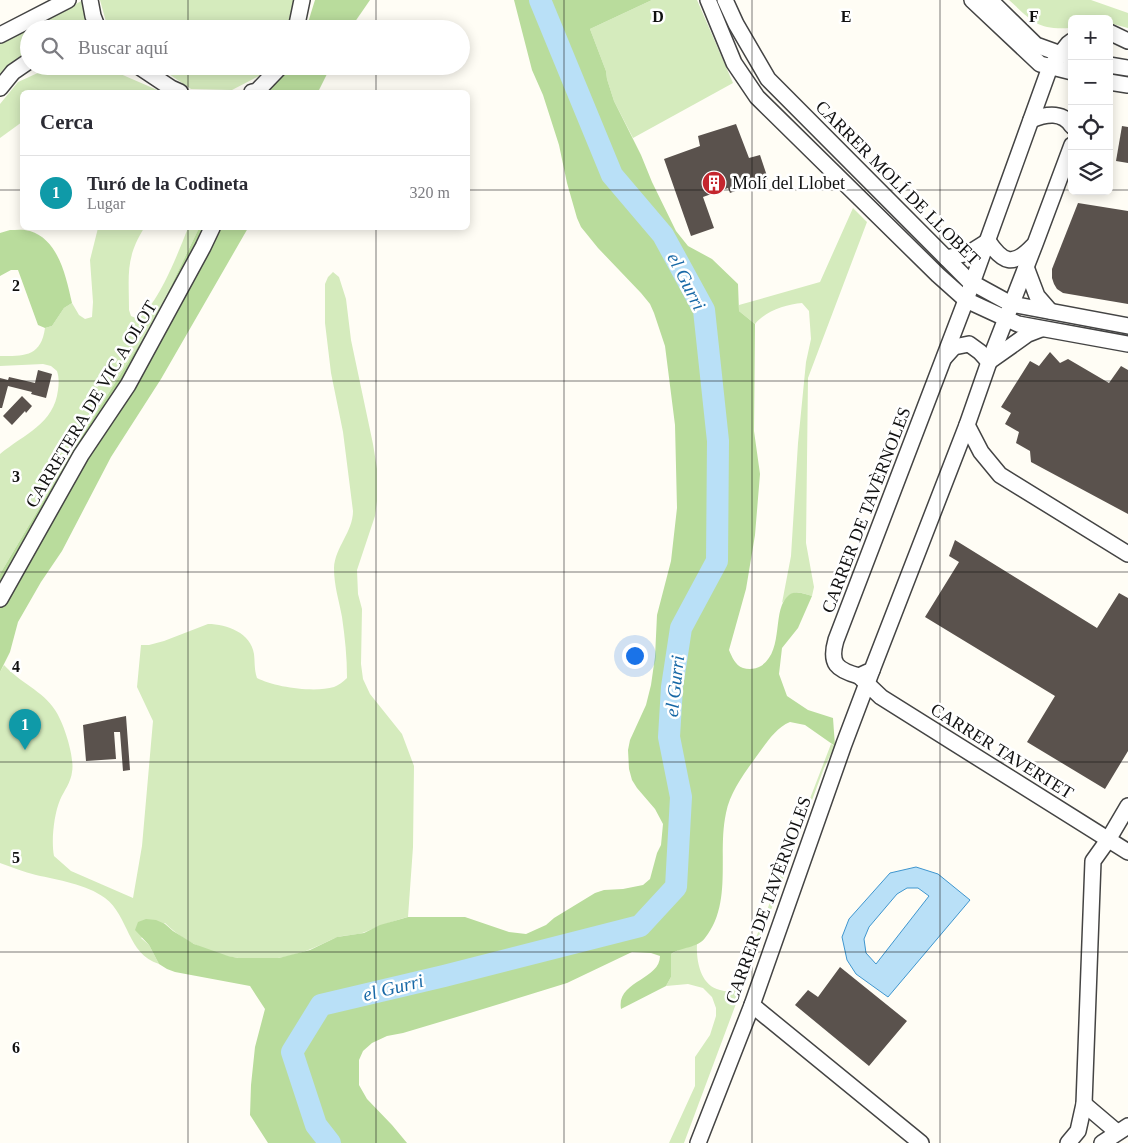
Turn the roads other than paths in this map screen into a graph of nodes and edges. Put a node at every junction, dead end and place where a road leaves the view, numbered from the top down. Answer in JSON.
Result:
{"nodes":[{"id":1,"x":68,"y":0,"type":"edge"},
{"id":2,"x":90,"y":0,"type":"edge"},
{"id":3,"x":302,"y":0,"type":"edge"},
{"id":4,"x":708,"y":0,"type":"edge"},
{"id":5,"x":725,"y":0,"type":"edge"},
{"id":6,"x":972,"y":0,"type":"edge"},
{"id":7,"x":990,"y":0,"type":"edge"},
{"id":8,"x":29,"y":20,"type":"edge"},
{"id":9,"x":95,"y":20,"type":"edge"},
{"id":10,"x":298,"y":20,"type":"edge"},
{"id":11,"x":20,"y":25,"type":"edge"},
{"id":12,"x":1113,"y":34,"type":"edge"},
{"id":13,"x":0,"y":35,"type":"edge"},
{"id":14,"x":1128,"y":41,"type":"edge"},
{"id":15,"x":1066,"y":56,"type":"edge"},
{"id":16,"x":1113,"y":66,"type":"edge"},
{"id":17,"x":20,"y":67,"type":"edge"},
{"id":18,"x":1050,"y":67,"type":"junction"},
{"id":19,"x":1128,"y":68,"type":"edge"},
{"id":20,"x":1068,"y":71,"type":"edge"},
{"id":21,"x":152,"y":75,"type":"edge"},
{"id":22,"x":272,"y":75,"type":"edge"},
{"id":23,"x":1113,"y":83,"type":"edge"},
{"id":24,"x":1128,"y":85,"type":"edge"},
{"id":25,"x":0,"y":88,"type":"edge"},
{"id":26,"x":176,"y":90,"type":"edge"},
{"id":27,"x":257,"y":90,"type":"edge"},
{"id":28,"x":1031,"y":120,"type":"junction"},
{"id":29,"x":1068,"y":122,"type":"edge"},
{"id":30,"x":1070,"y":150,"type":"edge"},
{"id":31,"x":211,"y":230,"type":"edge"},
{"id":32,"x":988,"y":241,"type":"junction"},
{"id":33,"x":1035,"y":244,"type":"junction"},
{"id":34,"x":946,"y":258,"type":"junction"},
{"id":35,"x":1026,"y":267,"type":"junction"},
{"id":36,"x":972,"y":283,"type":"junction"},
{"id":37,"x":966,"y":300,"type":"junction"},
{"id":38,"x":1008,"y":311,"type":"junction"},
{"id":39,"x":1050,"y":311,"type":"junction"},
{"id":40,"x":1128,"y":326,"type":"edge"},
{"id":41,"x":1041,"y":329,"type":"junction"},
{"id":42,"x":1128,"y":344,"type":"edge"},
{"id":43,"x":944,"y":358,"type":"junction"},
{"id":44,"x":988,"y":362,"type":"junction"},
{"id":45,"x":967,"y":425,"type":"junction"},
{"id":46,"x":1128,"y":554,"type":"edge"},
{"id":47,"x":0,"y":598,"type":"edge"},
{"id":48,"x":866,"y":676,"type":"junction"},
{"id":49,"x":1128,"y":806,"type":"edge"},
{"id":50,"x":1108,"y":840,"type":"junction"},
{"id":51,"x":1128,"y":852,"type":"edge"},
{"id":52,"x":752,"y":1004,"type":"junction"},
{"id":53,"x":1084,"y":1104,"type":"junction"},
{"id":54,"x":1123,"y":1129,"type":"edge"},
{"id":55,"x":698,"y":1143,"type":"edge"},
{"id":56,"x":921,"y":1143,"type":"edge"},
{"id":57,"x":1068,"y":1143,"type":"edge"},
{"id":58,"x":1102,"y":1143,"type":"edge"}],
"edges":[{"from":1,"to":8,"type":"street"},
{"from":2,"to":9,"type":"street"},
{"from":3,"to":10,"type":"street"},
{"from":4,"to":37,"type":"street","name":"CARRER MOLÍ DE LLOBET"},
{"from":5,"to":34,"type":"street","name":"CARRER MOLÍ DE LLOBET"},
{"from":6,"to":18,"type":"street"},
{"from":7,"to":15,"type":"street"},
{"from":11,"to":13,"type":"street"},
{"from":12,"to":14,"type":"street"},
{"from":15,"to":18,"type":"street","name":"CARRER DE TAVÈRNOLES"},
{"from":16,"to":19,"type":"street"},
{"from":17,"to":25,"type":"street"},
{"from":18,"to":20,"type":"street"},
{"from":18,"to":28,"type":"street","name":"CARRER DE TAVÈRNOLES"},
{"from":21,"to":26,"type":"street"},
{"from":22,"to":27,"type":"street"},
{"from":23,"to":24,"type":"street"},
{"from":28,"to":29,"type":"street"},
{"from":28,"to":32,"type":"street","name":"CARRER DE TAVÈRNOLES"},
{"from":30,"to":33,"type":"street","name":"CARRER DE TAVÈRNOLES"},
{"from":31,"to":47,"type":"street","name":"CARRETERA DE VIC A OLOT"},
{"from":32,"to":33,"type":"street"},
{"from":32,"to":34,"type":"street"},
{"from":32,"to":36,"type":"street","name":"CARRER DE TAVÈRNOLES"},
{"from":33,"to":35,"type":"street","name":"CARRER DE TAVÈRNOLES"},
{"from":34,"to":36,"type":"street","name":"CARRER MOLÍ DE LLOBET"},
{"from":35,"to":38,"type":"street","name":"CARRER DE TAVÈRNOLES"},
{"from":35,"to":39,"type":"street"},
{"from":36,"to":37,"type":"street","name":"CARRER DE TAVÈRNOLES"},
{"from":36,"to":38,"type":"street","name":"CARRER MOLÍ DE LLOBET"},
{"from":37,"to":38,"type":"street","name":"CARRER MOLÍ DE LLOBET"},
{"from":37,"to":43,"type":"street","name":"CARRER DE TAVÈRNOLES"},
{"from":38,"to":39,"type":"street","name":"CARRER MOLÍ DE LLOBET"},
{"from":38,"to":41,"type":"street","name":"CARRER MOLÍ DE LLOBET"},
{"from":38,"to":44,"type":"street","name":"CARRER DE TAVÈRNOLES"},
{"from":39,"to":40,"type":"street","name":"CARRER MOLÍ DE LLOBET"},
{"from":41,"to":42,"type":"street","name":"CARRER MOLÍ DE LLOBET"},
{"from":41,"to":44,"type":"street"},
{"from":43,"to":44,"type":"street"},
{"from":43,"to":48,"type":"street","name":"CARRER DE TAVÈRNOLES"},
{"from":44,"to":45,"type":"street","name":"CARRER DE TAVÈRNOLES"},
{"from":45,"to":46,"type":"street"},
{"from":45,"to":48,"type":"street","name":"CARRER DE TAVÈRNOLES"},
{"from":48,"to":50,"type":"street","name":"CARRER TAVERTET"},
{"from":48,"to":52,"type":"street","name":"CARRER DE TAVÈRNOLES"},
{"from":49,"to":50,"type":"street"},
{"from":50,"to":51,"type":"street","name":"CARRER TAVERTET"},
{"from":50,"to":53,"type":"street"},
{"from":52,"to":55,"type":"street","name":"CARRER DE TAVÈRNOLES"},
{"from":52,"to":56,"type":"street"},
{"from":53,"to":54,"type":"street"},
{"from":53,"to":57,"type":"street"},
{"from":54,"to":58,"type":"street"}]}
